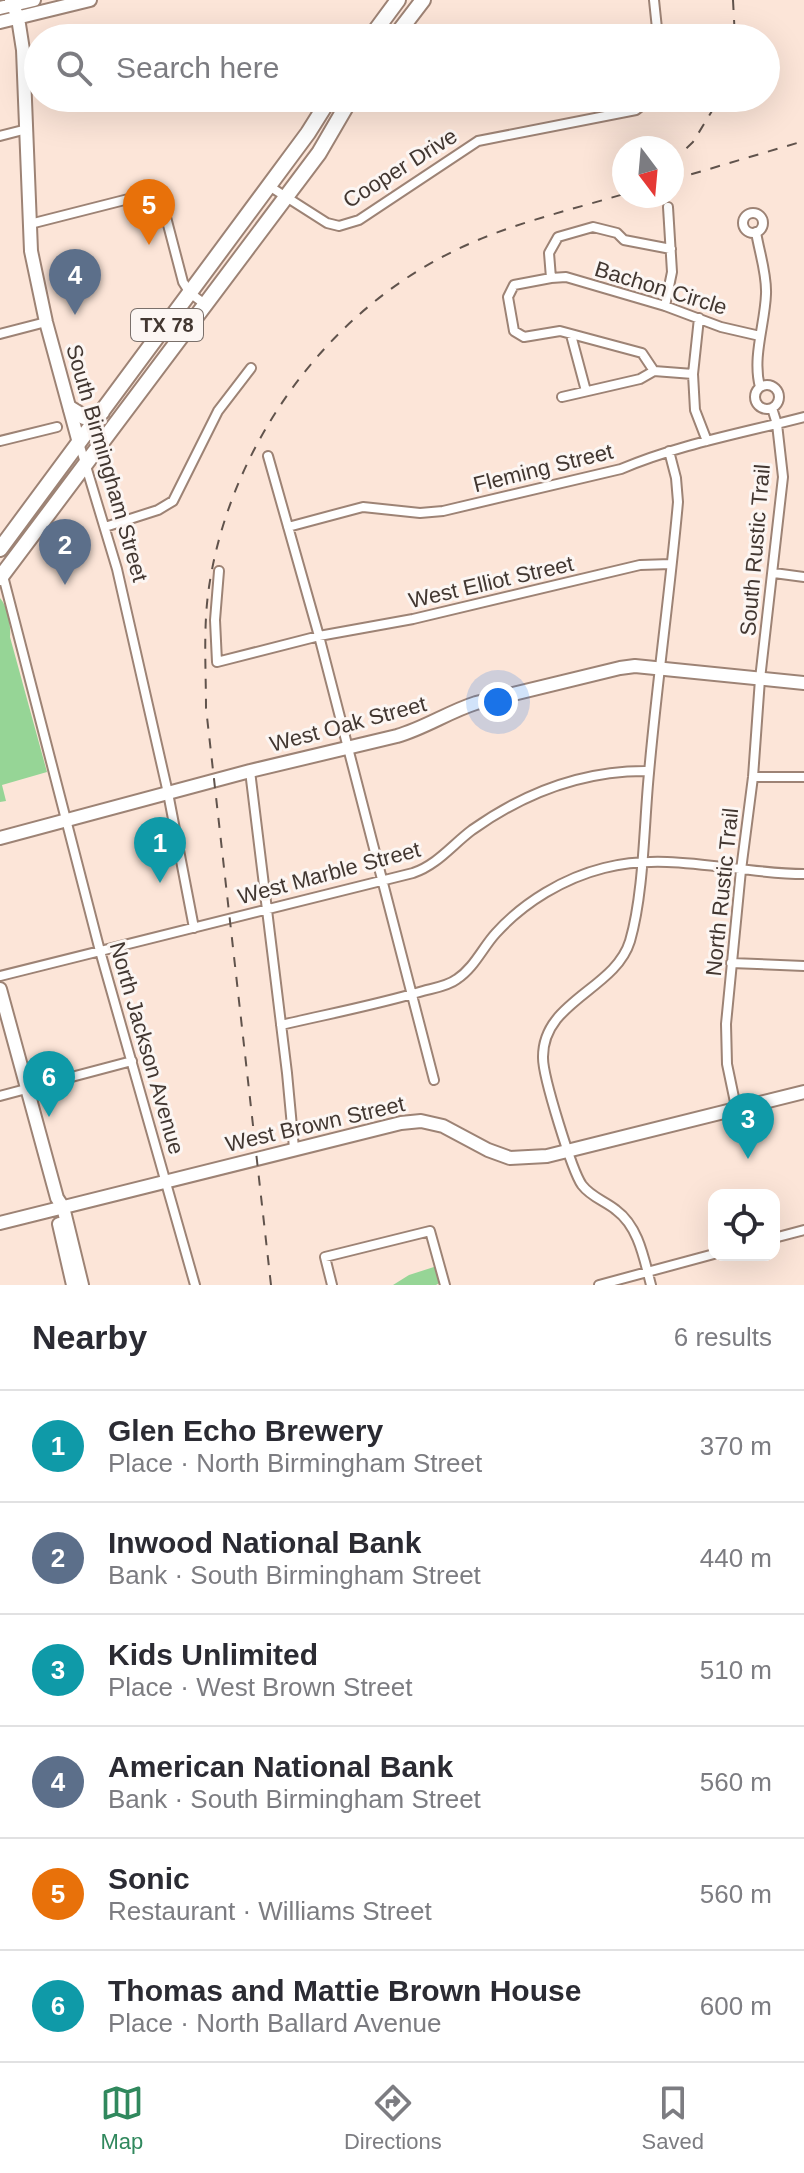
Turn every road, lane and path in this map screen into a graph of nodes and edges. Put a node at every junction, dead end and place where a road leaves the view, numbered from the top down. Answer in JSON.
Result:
{"nodes":[{"id":1,"x":34,"y":0,"type":"edge"},
{"id":2,"x":90,"y":0,"type":"edge"},
{"id":3,"x":398,"y":0,"type":"edge"},
{"id":4,"x":423,"y":0,"type":"edge"},
{"id":5,"x":654,"y":0,"type":"edge"},
{"id":6,"x":8,"y":4,"type":"edge"},
{"id":7,"x":18,"y":18,"type":"junction"},
{"id":8,"x":0,"y":22,"type":"edge"},
{"id":9,"x":380,"y":24,"type":"edge"},
{"id":10,"x":405,"y":24,"type":"edge"},
{"id":11,"x":657,"y":24,"type":"edge"},
{"id":12,"x":24,"y":92,"type":"edge"},
{"id":13,"x":26,"y":112,"type":"edge"},
{"id":14,"x":320,"y":112,"type":"edge"},
{"id":15,"x":343,"y":112,"type":"edge"},
{"id":16,"x":629,"y":112,"type":"edge"},
{"id":17,"x":27,"y":129,"type":"junction"},
{"id":18,"x":0,"y":136,"type":"edge"},
{"id":19,"x":269,"y":186,"type":"junction"},
{"id":20,"x":286,"y":197,"type":"junction"},
{"id":21,"x":668,"y":208,"type":"edge"},
{"id":22,"x":30,"y":224,"type":"junction"},
{"id":23,"x":756,"y":232,"type":"dead end"},
{"id":24,"x":671,"y":249,"type":"junction"},
{"id":25,"x":551,"y":278,"type":"junction"},
{"id":26,"x":190,"y":293,"type":"junction"},
{"id":27,"x":206,"y":305,"type":"junction"},
{"id":28,"x":665,"y":306,"type":"junction"},
{"id":29,"x":699,"y":318,"type":"junction"},
{"id":30,"x":46,"y":322,"type":"junction"},
{"id":31,"x":0,"y":334,"type":"edge"},
{"id":32,"x":571,"y":335,"type":"junction"},
{"id":33,"x":760,"y":336,"type":"junction"},
{"id":34,"x":251,"y":368,"type":"dead end"},
{"id":35,"x":654,"y":371,"type":"junction"},
{"id":36,"x":693,"y":374,"type":"junction"},
{"id":37,"x":760,"y":387,"type":"junction"},
{"id":38,"x":586,"y":391,"type":"junction"},
{"id":39,"x":562,"y":397,"type":"dead end"},
{"id":40,"x":772,"y":408,"type":"junction"},
{"id":41,"x":71,"y":409,"type":"junction"},
{"id":42,"x":103,"y":412,"type":"junction"},
{"id":43,"x":804,"y":417,"type":"edge"},
{"id":44,"x":777,"y":424,"type":"junction"},
{"id":45,"x":57,"y":427,"type":"dead end"},
{"id":46,"x":0,"y":441,"type":"edge"},
{"id":47,"x":707,"y":441,"type":"junction"},
{"id":48,"x":79,"y":443,"type":"junction"},
{"id":49,"x":669,"y":451,"type":"junction"},
{"id":50,"x":268,"y":456,"type":"dead end"},
{"id":51,"x":85,"y":466,"type":"junction"},
{"id":52,"x":105,"y":527,"type":"junction"},
{"id":53,"x":288,"y":527,"type":"junction"},
{"id":54,"x":1,"y":544,"type":"edge"},
{"id":55,"x":671,"y":564,"type":"junction"},
{"id":56,"x":219,"y":571,"type":"dead end"},
{"id":57,"x":774,"y":573,"type":"junction"},
{"id":58,"x":1,"y":577,"type":"edge"},
{"id":59,"x":804,"y":577,"type":"edge"},
{"id":60,"x":319,"y":636,"type":"junction"},
{"id":61,"x":660,"y":669,"type":"junction"},
{"id":62,"x":760,"y":679,"type":"junction"},
{"id":63,"x":804,"y":683,"type":"edge"},
{"id":64,"x":347,"y":747,"type":"junction"},
{"id":65,"x":250,"y":771,"type":"junction"},
{"id":66,"x":649,"y":771,"type":"junction"},
{"id":67,"x":753,"y":777,"type":"junction"},
{"id":68,"x":804,"y":777,"type":"edge"},
{"id":69,"x":168,"y":793,"type":"junction"},
{"id":70,"x":67,"y":821,"type":"junction"},
{"id":71,"x":0,"y":838,"type":"edge"},
{"id":72,"x":641,"y":862,"type":"junction"},
{"id":73,"x":741,"y":870,"type":"junction"},
{"id":74,"x":804,"y":874,"type":"edge"},
{"id":75,"x":382,"y":881,"type":"junction"},
{"id":76,"x":267,"y":910,"type":"junction"},
{"id":77,"x":194,"y":928,"type":"junction"},
{"id":78,"x":100,"y":951,"type":"junction"},
{"id":79,"x":731,"y":963,"type":"junction"},
{"id":80,"x":804,"y":966,"type":"edge"},
{"id":81,"x":0,"y":976,"type":"edge"},
{"id":82,"x":0,"y":989,"type":"edge"},
{"id":83,"x":413,"y":994,"type":"junction"},
{"id":84,"x":281,"y":1025,"type":"junction"},
{"id":85,"x":132,"y":1061,"type":"junction"},
{"id":86,"x":434,"y":1080,"type":"dead end"},
{"id":87,"x":27,"y":1089,"type":"junction"},
{"id":88,"x":804,"y":1092,"type":"edge"},
{"id":89,"x":0,"y":1096,"type":"edge"},
{"id":90,"x":736,"y":1107,"type":"junction"},
{"id":91,"x":294,"y":1148,"type":"junction"},
{"id":92,"x":569,"y":1151,"type":"junction"},
{"id":93,"x":166,"y":1179,"type":"junction"},
{"id":94,"x":58,"y":1204,"type":"junction"},
{"id":95,"x":0,"y":1223,"type":"edge"},
{"id":96,"x":804,"y":1230,"type":"edge"},
{"id":97,"x":780,"y":1236,"type":"edge"},
{"id":98,"x":708,"y":1256,"type":"edge"},
{"id":99,"x":648,"y":1272,"type":"junction"},
{"id":100,"x":73,"y":1285,"type":"edge"},
{"id":101,"x":82,"y":1285,"type":"edge"},
{"id":102,"x":195,"y":1285,"type":"edge"},
{"id":103,"x":332,"y":1285,"type":"edge"},
{"id":104,"x":445,"y":1285,"type":"edge"},
{"id":105,"x":599,"y":1285,"type":"edge"},
{"id":106,"x":651,"y":1285,"type":"edge"}],
"edges":[{"from":1,"to":6,"type":"main road"},
{"from":2,"to":7,"type":"main road"},
{"from":3,"to":9,"type":"main road"},
{"from":4,"to":10,"type":"main road"},
{"from":5,"to":11,"type":"street"},
{"from":6,"to":7,"type":"main road","name":"South Birmingham Street"},
{"from":7,"to":8,"type":"main road"},
{"from":7,"to":12,"type":"main road","name":"South Birmingham Street"},
{"from":13,"to":17,"type":"main road","name":"South Birmingham Street"},
{"from":14,"to":19,"type":"main road","number":"TX 78"},
{"from":15,"to":20,"type":"main road","number":"TX 78"},
{"from":16,"to":20,"type":"street","name":"Cooper Drive"},
{"from":17,"to":18,"type":"street"},
{"from":17,"to":22,"type":"main road","name":"South Birmingham Street"},
{"from":19,"to":20,"type":"street","name":"Cooper Drive"},
{"from":19,"to":26,"type":"main road","number":"TX 78"},
{"from":20,"to":27,"type":"main road","number":"TX 78"},
{"from":21,"to":24,"type":"street"},
{"from":22,"to":26,"type":"street"},
{"from":22,"to":30,"type":"main road","name":"South Birmingham Street"},
{"from":23,"to":33,"type":"street"},
{"from":24,"to":25,"type":"street","name":"Bachon Circle"},
{"from":24,"to":28,"type":"street"},
{"from":25,"to":28,"type":"street","name":"Bachon Circle"},
{"from":25,"to":32,"type":"street","name":"Bachon Circle"},
{"from":26,"to":27,"type":"street"},
{"from":26,"to":42,"type":"main road","number":"TX 78"},
{"from":27,"to":51,"type":"main road","number":"TX 78"},
{"from":28,"to":29,"type":"street","name":"Bachon Circle"},
{"from":29,"to":33,"type":"street","name":"Bachon Circle"},
{"from":29,"to":36,"type":"street"},
{"from":30,"to":31,"type":"street"},
{"from":30,"to":41,"type":"main road","name":"South Birmingham Street"},
{"from":32,"to":35,"type":"street","name":"Bachon Circle"},
{"from":32,"to":38,"type":"street"},
{"from":33,"to":37,"type":"street"},
{"from":34,"to":52,"type":"street"},
{"from":35,"to":36,"type":"street"},
{"from":35,"to":38,"type":"street"},
{"from":36,"to":47,"type":"street"},
{"from":37,"to":40,"type":"street"},
{"from":37,"to":40,"type":"street"},
{"from":38,"to":39,"type":"street"},
{"from":40,"to":44,"type":"street","name":"South Rustic Trail"},
{"from":41,"to":42,"type":"main road"},
{"from":41,"to":48,"type":"main road","name":"South Birmingham Street"},
{"from":42,"to":48,"type":"main road","number":"TX 78"},
{"from":43,"to":44,"type":"street","name":"Fleming Street"},
{"from":44,"to":47,"type":"street","name":"Fleming Street"},
{"from":44,"to":57,"type":"street","name":"South Rustic Trail"},
{"from":45,"to":46,"type":"street"},
{"from":47,"to":49,"type":"street","name":"Fleming Street"},
{"from":48,"to":51,"type":"street","name":"South Birmingham Street"},
{"from":48,"to":54,"type":"main road","number":"TX 78"},
{"from":49,"to":53,"type":"street","name":"Fleming Street"},
{"from":49,"to":55,"type":"street"},
{"from":50,"to":53,"type":"street"},
{"from":51,"to":52,"type":"street","name":"South Birmingham Street"},
{"from":51,"to":58,"type":"main road","number":"TX 78"},
{"from":52,"to":69,"type":"street","name":"South Birmingham Street"},
{"from":53,"to":60,"type":"street"},
{"from":55,"to":60,"type":"street","name":"West Elliot Street"},
{"from":55,"to":61,"type":"street"},
{"from":56,"to":60,"type":"street","name":"West Elliot Street"},
{"from":57,"to":59,"type":"street"},
{"from":57,"to":62,"type":"street","name":"South Rustic Trail"},
{"from":58,"to":70,"type":"street","name":"North Jackson Avenue"},
{"from":60,"to":64,"type":"street"},
{"from":61,"to":62,"type":"main road","name":"West Oak Street"},
{"from":61,"to":64,"type":"main road","name":"West Oak Street"},
{"from":61,"to":66,"type":"street"},
{"from":62,"to":63,"type":"main road","name":"West Oak Street"},
{"from":62,"to":67,"type":"street","name":"North Rustic Trail"},
{"from":64,"to":65,"type":"main road","name":"West Oak Street"},
{"from":64,"to":75,"type":"street"},
{"from":65,"to":69,"type":"main road","name":"West Oak Street"},
{"from":65,"to":76,"type":"street"},
{"from":66,"to":72,"type":"street"},
{"from":66,"to":75,"type":"street","name":"West Marble Street"},
{"from":67,"to":68,"type":"street"},
{"from":67,"to":73,"type":"street","name":"North Rustic Trail"},
{"from":69,"to":70,"type":"main road","name":"West Oak Street"},
{"from":69,"to":77,"type":"street","name":"South Birmingham Street"},
{"from":70,"to":71,"type":"main road","name":"West Oak Street"},
{"from":70,"to":78,"type":"street","name":"North Jackson Avenue"},
{"from":72,"to":73,"type":"street"},
{"from":72,"to":83,"type":"street"},
{"from":72,"to":92,"type":"street"},
{"from":73,"to":74,"type":"street"},
{"from":73,"to":79,"type":"street","name":"North Rustic Trail"},
{"from":75,"to":76,"type":"street","name":"West Marble Street"},
{"from":75,"to":83,"type":"street"},
{"from":76,"to":77,"type":"street","name":"West Marble Street"},
{"from":76,"to":84,"type":"street"},
{"from":77,"to":78,"type":"street","name":"West Marble Street"},
{"from":78,"to":81,"type":"street","name":"West Marble Street"},
{"from":78,"to":85,"type":"street","name":"North Jackson Avenue"},
{"from":79,"to":80,"type":"street"},
{"from":79,"to":90,"type":"street","name":"North Rustic Trail"},
{"from":82,"to":87,"type":"main road"},
{"from":83,"to":84,"type":"street"},
{"from":83,"to":86,"type":"street"},
{"from":84,"to":91,"type":"street"},
{"from":85,"to":87,"type":"street"},
{"from":85,"to":93,"type":"street","name":"North Jackson Avenue"},
{"from":87,"to":89,"type":"street"},
{"from":87,"to":94,"type":"main road"},
{"from":88,"to":90,"type":"main road","name":"West Brown Street"},
{"from":90,"to":92,"type":"main road","name":"West Brown Street"},
{"from":91,"to":92,"type":"main road","name":"West Brown Street"},
{"from":91,"to":93,"type":"main road","name":"West Brown Street"},
{"from":92,"to":99,"type":"street"},
{"from":93,"to":94,"type":"main road","name":"West Brown Street"},
{"from":93,"to":102,"type":"street","name":"North Jackson Avenue"},
{"from":94,"to":95,"type":"main road","name":"West Brown Street"},
{"from":94,"to":100,"type":"main road"},
{"from":94,"to":101,"type":"main road"},
{"from":96,"to":97,"type":"street"},
{"from":98,"to":99,"type":"street"},
{"from":99,"to":105,"type":"street"},
{"from":99,"to":106,"type":"street"},
{"from":103,"to":104,"type":"street"}]}
